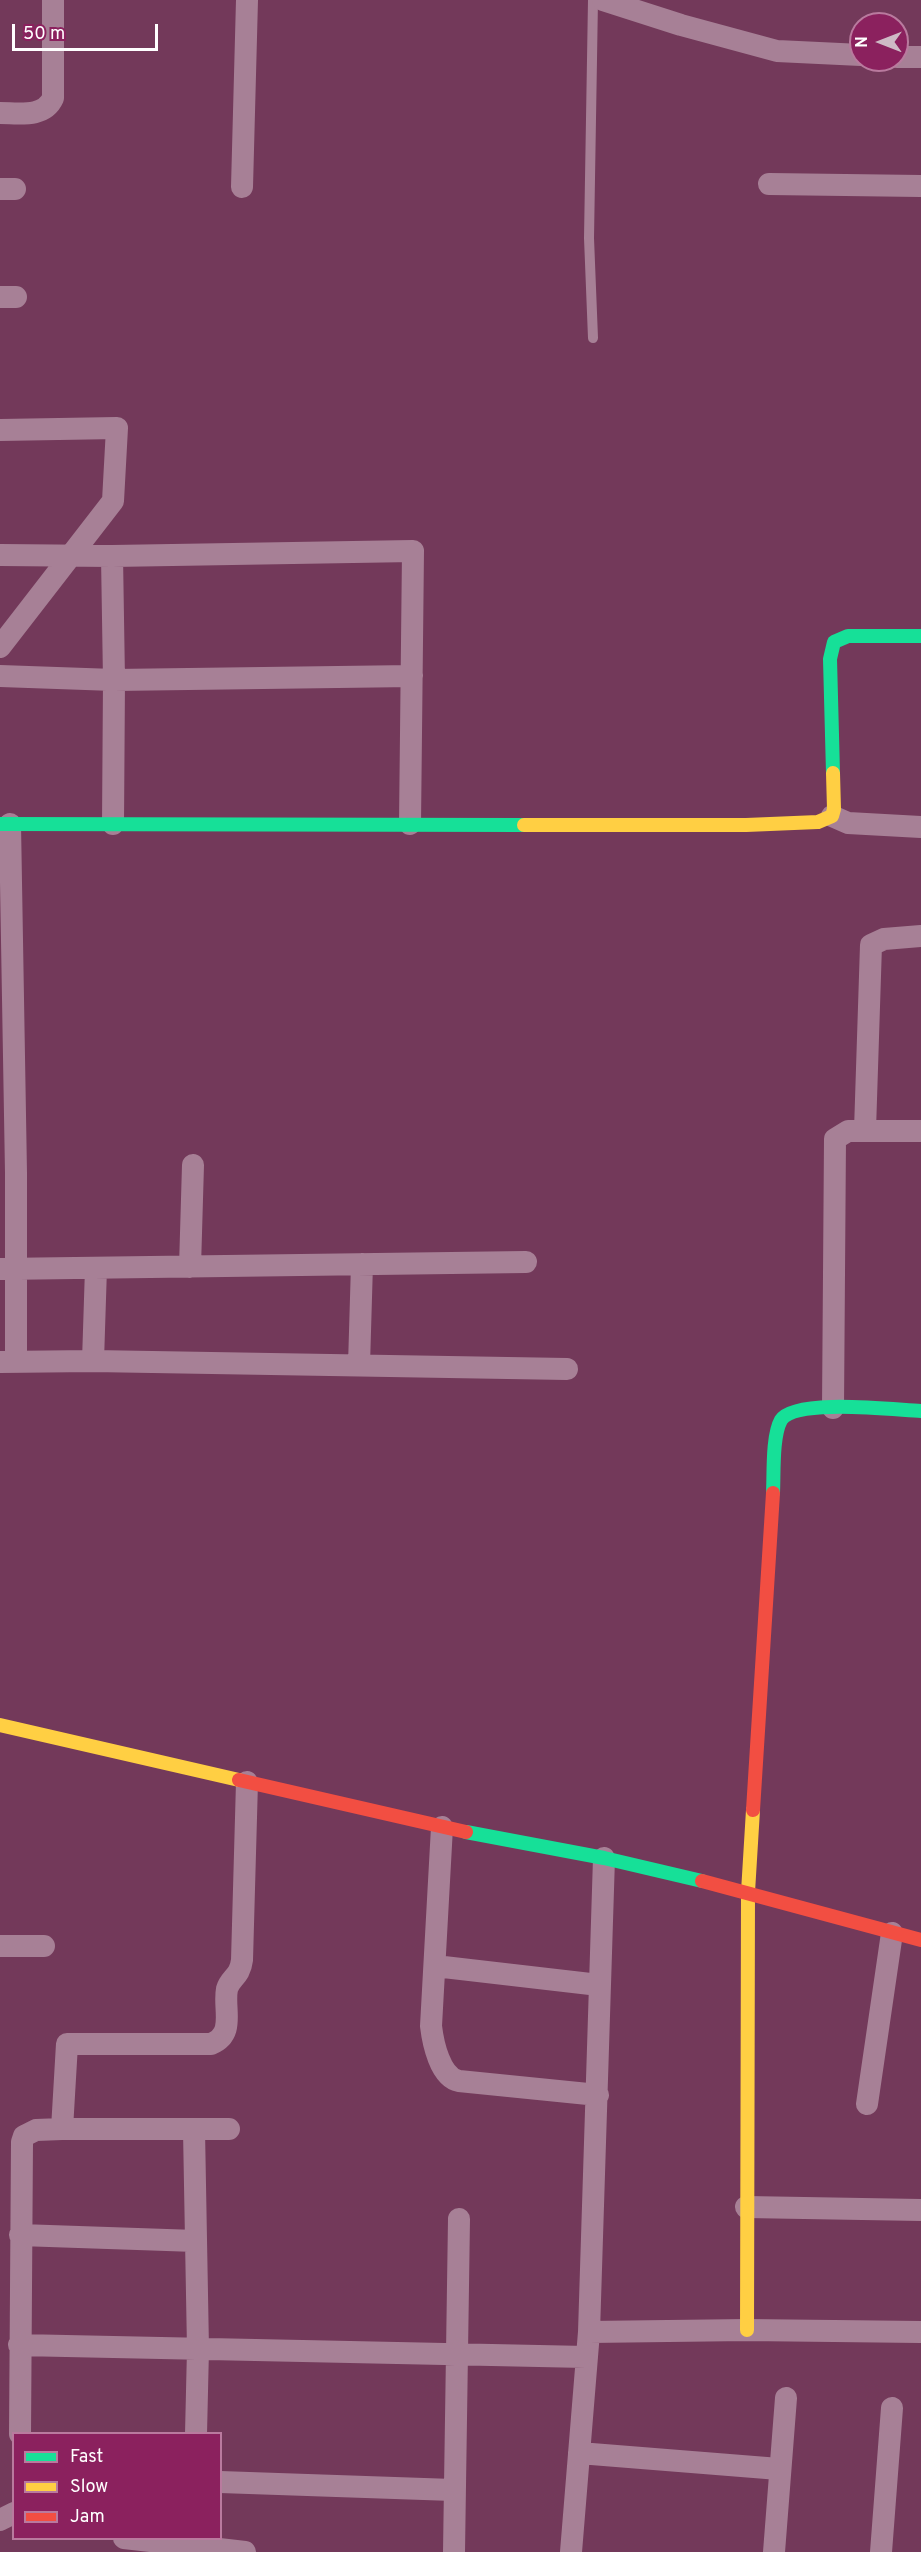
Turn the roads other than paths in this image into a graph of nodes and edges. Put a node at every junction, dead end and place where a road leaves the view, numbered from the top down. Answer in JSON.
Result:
{"nodes":[{"id":1,"x":53,"y":0,"type":"edge"},
{"id":2,"x":248,"y":0,"type":"edge"},
{"id":3,"x":593,"y":0,"type":"edge"},
{"id":4,"x":603,"y":0,"type":"edge"},
{"id":5,"x":849,"y":55,"type":"edge"},
{"id":6,"x":0,"y":113,"type":"edge"},
{"id":7,"x":770,"y":184,"type":"dead end"},
{"id":8,"x":921,"y":186,"type":"edge"},
{"id":9,"x":242,"y":187,"type":"dead end"},
{"id":10,"x":593,"y":338,"type":"dead end"},
{"id":11,"x":0,"y":430,"type":"edge"},
{"id":12,"x":0,"y":555,"type":"edge"},
{"id":13,"x":71,"y":555,"type":"junction"},
{"id":14,"x":112,"y":556,"type":"junction"},
{"id":15,"x":921,"y":636,"type":"edge"},
{"id":16,"x":0,"y":647,"type":"edge"},
{"id":17,"x":0,"y":676,"type":"edge"},
{"id":18,"x":412,"y":676,"type":"junction"},
{"id":19,"x":114,"y":680,"type":"junction"},
{"id":20,"x":832,"y":816,"type":"junction"},
{"id":21,"x":5,"y":824,"type":"edge"},
{"id":22,"x":113,"y":824,"type":"junction"},
{"id":23,"x":410,"y":824,"type":"junction"},
{"id":24,"x":921,"y":827,"type":"edge"},
{"id":25,"x":921,"y":936,"type":"edge"},
{"id":26,"x":7,"y":1032,"type":"edge"},
{"id":27,"x":8,"y":1087,"type":"edge"},
{"id":28,"x":865,"y":1130,"type":"junction"},
{"id":29,"x":921,"y":1131,"type":"edge"},
{"id":30,"x":193,"y":1165,"type":"dead end"},
{"id":31,"x":8,"y":1173,"type":"edge"},
{"id":32,"x":526,"y":1262,"type":"dead end"},
{"id":33,"x":362,"y":1264,"type":"junction"},
{"id":34,"x":190,"y":1267,"type":"junction"},
{"id":35,"x":96,"y":1268,"type":"junction"},
{"id":36,"x":8,"y":1269,"type":"edge"},
{"id":37,"x":93,"y":1361,"type":"junction"},
{"id":38,"x":8,"y":1362,"type":"edge"},
{"id":39,"x":359,"y":1365,"type":"junction"},
{"id":40,"x":567,"y":1369,"type":"dead end"},
{"id":41,"x":833,"y":1408,"type":"junction"},
{"id":42,"x":921,"y":1411,"type":"edge"},
{"id":43,"x":0,"y":1725,"type":"edge"},
{"id":44,"x":247,"y":1782,"type":"junction"},
{"id":45,"x":442,"y":1827,"type":"junction"},
{"id":46,"x":604,"y":1858,"type":"junction"},
{"id":47,"x":748,"y":1892,"type":"junction"},
{"id":48,"x":892,"y":1933,"type":"junction"},
{"id":49,"x":921,"y":1940,"type":"edge"},
{"id":50,"x":0,"y":1946,"type":"edge"},
{"id":51,"x":44,"y":1946,"type":"dead end"},
{"id":52,"x":435,"y":1966,"type":"junction"},
{"id":53,"x":599,"y":1985,"type":"junction"},
{"id":54,"x":598,"y":2095,"type":"junction"},
{"id":55,"x":867,"y":2104,"type":"dead end"},
{"id":56,"x":62,"y":2129,"type":"junction"},
{"id":57,"x":230,"y":2129,"type":"dead end"},
{"id":58,"x":194,"y":2130,"type":"junction"},
{"id":59,"x":746,"y":2207,"type":"junction"},
{"id":60,"x":921,"y":2210,"type":"edge"},
{"id":61,"x":459,"y":2219,"type":"dead end"},
{"id":62,"x":20,"y":2235,"type":"junction"},
{"id":63,"x":196,"y":2241,"type":"junction"},
{"id":64,"x":747,"y":2330,"type":"junction"},
{"id":65,"x":589,"y":2332,"type":"junction"},
{"id":66,"x":921,"y":2332,"type":"edge"},
{"id":67,"x":19,"y":2345,"type":"junction"},
{"id":68,"x":198,"y":2349,"type":"junction"},
{"id":69,"x":457,"y":2353,"type":"junction"},
{"id":70,"x":586,"y":2357,"type":"junction"},
{"id":71,"x":786,"y":2398,"type":"dead end"},
{"id":72,"x":892,"y":2408,"type":"dead end"},
{"id":73,"x":20,"y":2432,"type":"edge"},
{"id":74,"x":196,"y":2432,"type":"edge"},
{"id":75,"x":579,"y":2453,"type":"junction"},
{"id":76,"x":778,"y":2469,"type":"junction"},
{"id":77,"x":222,"y":2482,"type":"edge"},
{"id":78,"x":453,"y":2490,"type":"junction"},
{"id":79,"x":158,"y":2540,"type":"edge"},
{"id":80,"x":192,"y":2542,"type":"edge"},
{"id":81,"x":245,"y":2552,"type":"edge"},
{"id":82,"x":454,"y":2552,"type":"edge"},
{"id":83,"x":571,"y":2552,"type":"edge"},
{"id":84,"x":774,"y":2552,"type":"edge"},
{"id":85,"x":881,"y":2552,"type":"edge"}],
"edges":[{"from":1,"to":6,"type":"street"},
{"from":2,"to":9,"type":"street"},
{"from":3,"to":10,"type":"lane"},
{"from":4,"to":5,"type":"street"},
{"from":7,"to":8,"type":"street"},
{"from":11,"to":13,"type":"street"},
{"from":12,"to":13,"type":"street"},
{"from":13,"to":14,"type":"street"},
{"from":13,"to":16,"type":"street"},
{"from":14,"to":18,"type":"street"},
{"from":14,"to":19,"type":"street"},
{"from":15,"to":20,"type":"street"},
{"from":17,"to":19,"type":"street"},
{"from":18,"to":19,"type":"street"},
{"from":18,"to":23,"type":"street"},
{"from":19,"to":22,"type":"street"},
{"from":20,"to":23,"type":"street"},
{"from":20,"to":24,"type":"street"},
{"from":21,"to":22,"type":"street"},
{"from":21,"to":26,"type":"street"},
{"from":22,"to":23,"type":"street"},
{"from":25,"to":28,"type":"street"},
{"from":26,"to":27,"type":"street"},
{"from":27,"to":31,"type":"street"},
{"from":28,"to":29,"type":"street"},
{"from":28,"to":41,"type":"street"},
{"from":30,"to":34,"type":"street"},
{"from":31,"to":36,"type":"street"},
{"from":32,"to":33,"type":"street"},
{"from":33,"to":34,"type":"street"},
{"from":33,"to":39,"type":"street"},
{"from":34,"to":35,"type":"street"},
{"from":35,"to":36,"type":"street"},
{"from":35,"to":37,"type":"street"},
{"from":36,"to":38,"type":"street"},
{"from":37,"to":38,"type":"street"},
{"from":37,"to":39,"type":"street"},
{"from":39,"to":40,"type":"street"},
{"from":41,"to":42,"type":"street"},
{"from":41,"to":47,"type":"street"},
{"from":43,"to":44,"type":"street"},
{"from":44,"to":45,"type":"street"},
{"from":44,"to":56,"type":"street"},
{"from":45,"to":46,"type":"street"},
{"from":45,"to":52,"type":"street"},
{"from":46,"to":47,"type":"street"},
{"from":46,"to":53,"type":"street"},
{"from":47,"to":48,"type":"street"},
{"from":47,"to":59,"type":"street"},
{"from":48,"to":49,"type":"street"},
{"from":48,"to":55,"type":"street"},
{"from":50,"to":51,"type":"street"},
{"from":52,"to":53,"type":"street"},
{"from":52,"to":54,"type":"street"},
{"from":53,"to":54,"type":"street"},
{"from":54,"to":65,"type":"street"},
{"from":56,"to":58,"type":"street"},
{"from":56,"to":62,"type":"street"},
{"from":57,"to":58,"type":"street"},
{"from":58,"to":63,"type":"street"},
{"from":59,"to":60,"type":"street"},
{"from":59,"to":64,"type":"street"},
{"from":61,"to":69,"type":"street"},
{"from":62,"to":63,"type":"street"},
{"from":62,"to":67,"type":"street"},
{"from":63,"to":68,"type":"street"},
{"from":64,"to":65,"type":"street"},
{"from":64,"to":66,"type":"street"},
{"from":65,"to":70,"type":"street"},
{"from":67,"to":68,"type":"street"},
{"from":67,"to":73,"type":"street"},
{"from":68,"to":69,"type":"street"},
{"from":68,"to":74,"type":"street"},
{"from":69,"to":70,"type":"street"},
{"from":69,"to":78,"type":"street"},
{"from":70,"to":75,"type":"street"},
{"from":71,"to":76,"type":"street"},
{"from":72,"to":85,"type":"street"},
{"from":75,"to":76,"type":"street"},
{"from":75,"to":83,"type":"street"},
{"from":76,"to":84,"type":"street"},
{"from":77,"to":78,"type":"street"},
{"from":78,"to":82,"type":"street"},
{"from":79,"to":80,"type":"street"},
{"from":80,"to":81,"type":"street"}]}
